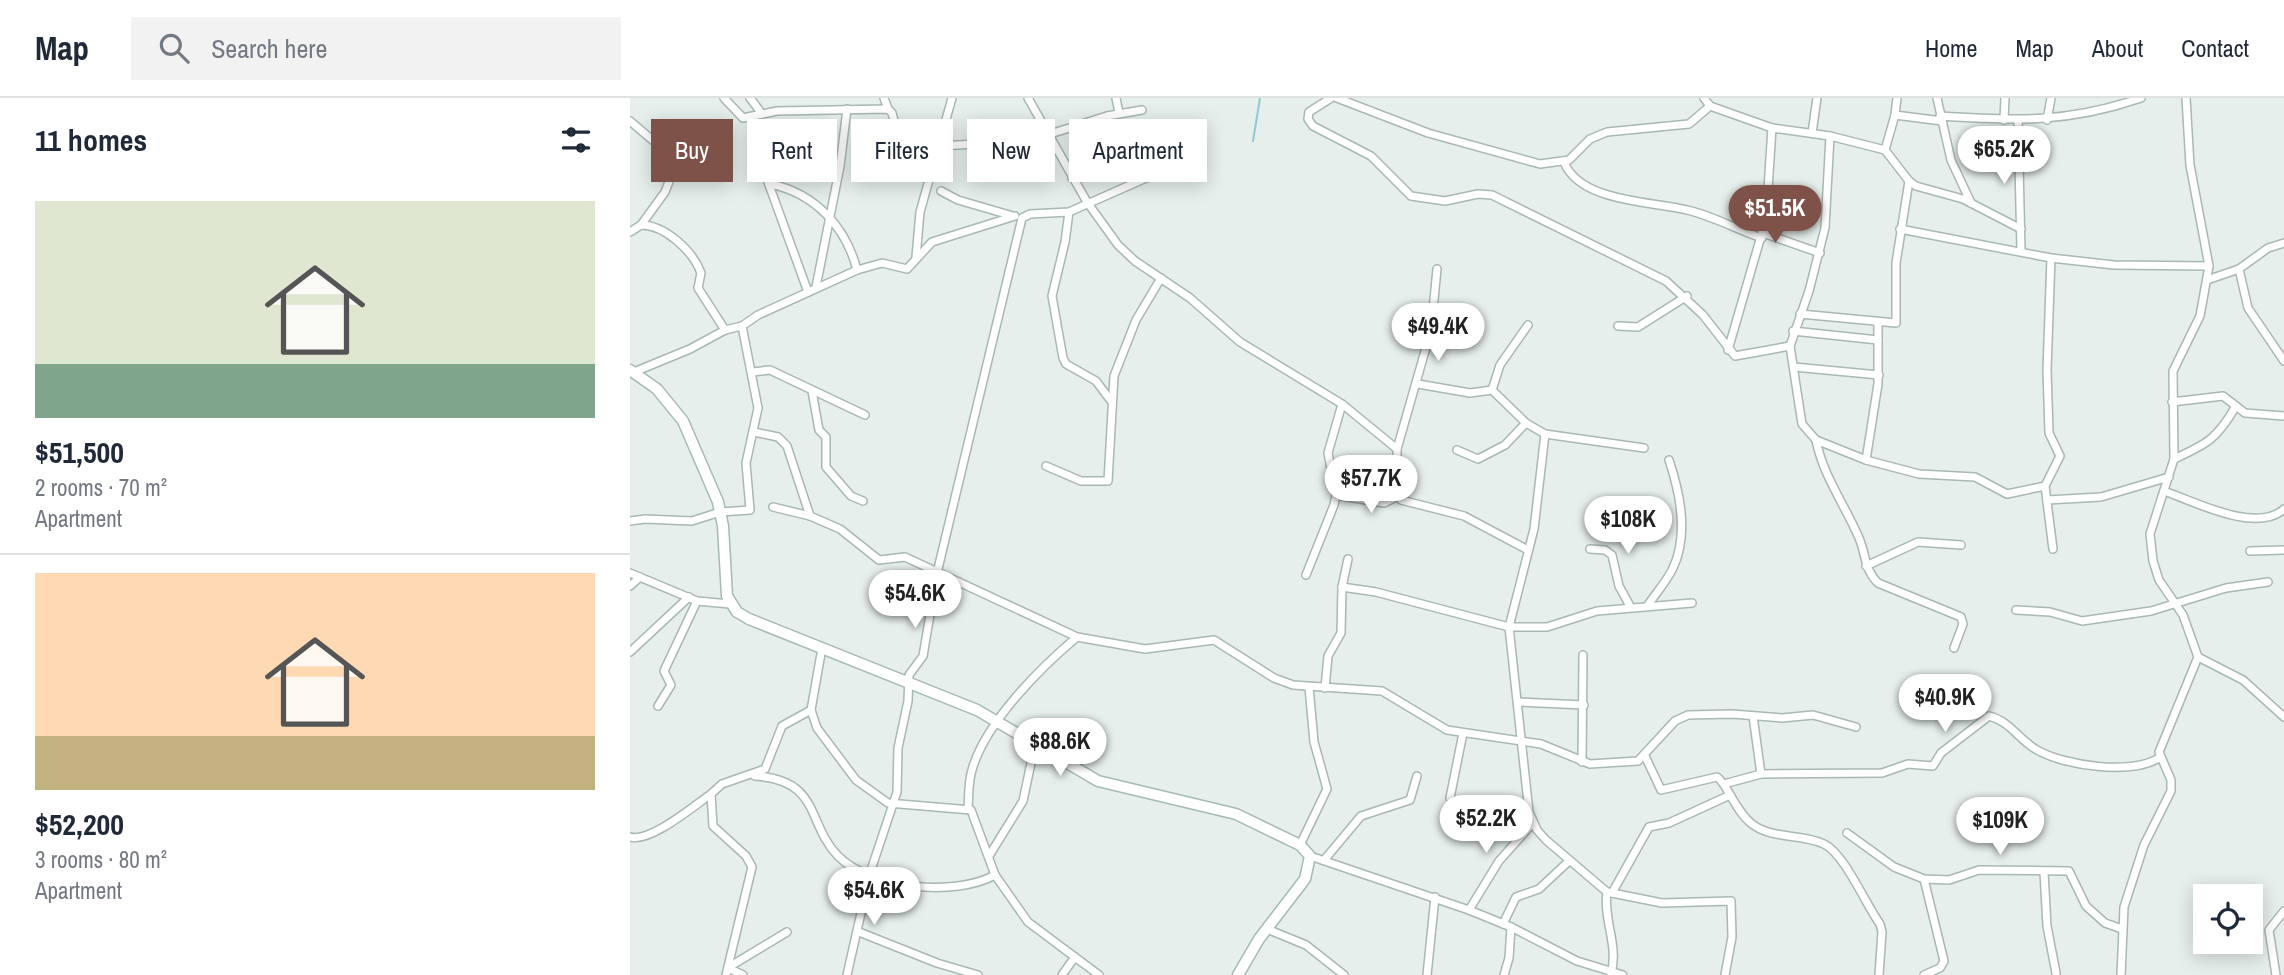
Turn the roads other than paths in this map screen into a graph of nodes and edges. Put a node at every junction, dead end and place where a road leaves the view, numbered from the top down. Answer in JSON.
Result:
{"nodes":[{"id":1,"x":724,"y":98,"type":"edge"},
{"id":2,"x":750,"y":98,"type":"edge"},
{"id":3,"x":884,"y":98,"type":"edge"},
{"id":4,"x":952,"y":98,"type":"edge"},
{"id":5,"x":1028,"y":98,"type":"edge"},
{"id":6,"x":1116,"y":98,"type":"edge"},
{"id":7,"x":1331,"y":98,"type":"edge"},
{"id":8,"x":1337,"y":98,"type":"edge"},
{"id":9,"x":1704,"y":98,"type":"edge"},
{"id":10,"x":1805,"y":98,"type":"edge"},
{"id":11,"x":1897,"y":98,"type":"edge"},
{"id":12,"x":1937,"y":98,"type":"edge"},
{"id":13,"x":2005,"y":98,"type":"edge"},
{"id":14,"x":2051,"y":98,"type":"edge"},
{"id":15,"x":2141,"y":98,"type":"edge"},
{"id":16,"x":2186,"y":98,"type":"edge"},
{"id":17,"x":1815,"y":100,"type":"edge"},
{"id":18,"x":1710,"y":106,"type":"junction"},
{"id":19,"x":847,"y":109,"type":"junction"},
{"id":20,"x":888,"y":109,"type":"junction"},
{"id":21,"x":1142,"y":110,"type":"dead end"},
{"id":22,"x":1119,"y":113,"type":"junction"},
{"id":23,"x":762,"y":114,"type":"junction"},
{"id":24,"x":1895,"y":115,"type":"junction"},
{"id":25,"x":1941,"y":118,"type":"junction"},
{"id":26,"x":894,"y":119,"type":"edge"},
{"id":27,"x":947,"y":119,"type":"edge"},
{"id":28,"x":1039,"y":119,"type":"edge"},
{"id":29,"x":2004,"y":120,"type":"junction"},
{"id":30,"x":2018,"y":120,"type":"junction"},
{"id":31,"x":2047,"y":120,"type":"junction"},
{"id":32,"x":630,"y":121,"type":"edge"},
{"id":33,"x":1772,"y":128,"type":"junction"},
{"id":34,"x":1055,"y":133,"type":"edge"},
{"id":35,"x":1811,"y":133,"type":"junction"},
{"id":36,"x":1830,"y":136,"type":"junction"},
{"id":37,"x":1055,"y":148,"type":"edge"},
{"id":38,"x":1885,"y":150,"type":"junction"},
{"id":39,"x":1564,"y":162,"type":"junction"},
{"id":40,"x":1069,"y":173,"type":"edge"},
{"id":41,"x":1909,"y":181,"type":"junction"},
{"id":42,"x":929,"y":182,"type":"edge"},
{"id":43,"x":1074,"y":182,"type":"edge"},
{"id":44,"x":1136,"y":182,"type":"edge"},
{"id":45,"x":770,"y":184,"type":"joint"},
{"id":46,"x":941,"y":191,"type":"dead end"},
{"id":47,"x":1087,"y":202,"type":"junction"},
{"id":48,"x":1971,"y":203,"type":"junction"},
{"id":49,"x":1069,"y":212,"type":"junction"},
{"id":50,"x":830,"y":215,"type":"junction"},
{"id":51,"x":1018,"y":217,"type":"junction"},
{"id":52,"x":641,"y":225,"type":"junction"},
{"id":53,"x":1900,"y":229,"type":"junction"},
{"id":54,"x":2021,"y":229,"type":"junction"},
{"id":55,"x":630,"y":232,"type":"edge"},
{"id":56,"x":1763,"y":235,"type":"junction"},
{"id":57,"x":2284,"y":243,"type":"edge"},
{"id":58,"x":2021,"y":251,"type":"junction"},
{"id":59,"x":1820,"y":253,"type":"junction"},
{"id":60,"x":916,"y":257,"type":"junction"},
{"id":61,"x":2051,"y":258,"type":"junction"},
{"id":62,"x":2209,"y":266,"type":"junction"},
{"id":63,"x":1437,"y":269,"type":"dead end"},
{"id":64,"x":2239,"y":269,"type":"junction"},
{"id":65,"x":857,"y":270,"type":"junction"},
{"id":66,"x":1161,"y":278,"type":"junction"},
{"id":67,"x":2207,"y":280,"type":"junction"},
{"id":68,"x":816,"y":287,"type":"junction"},
{"id":69,"x":808,"y":292,"type":"junction"},
{"id":70,"x":1687,"y":296,"type":"junction"},
{"id":71,"x":1800,"y":314,"type":"junction"},
{"id":72,"x":1878,"y":322,"type":"junction"},
{"id":73,"x":1528,"y":325,"type":"dead end"},
{"id":74,"x":742,"y":326,"type":"junction"},
{"id":75,"x":1618,"y":326,"type":"dead end"},
{"id":76,"x":724,"y":330,"type":"junction"},
{"id":77,"x":1793,"y":331,"type":"junction"},
{"id":78,"x":1878,"y":340,"type":"junction"},
{"id":79,"x":1790,"y":346,"type":"junction"},
{"id":80,"x":1728,"y":351,"type":"junction"},
{"id":81,"x":2284,"y":361,"type":"edge"},
{"id":82,"x":1794,"y":368,"type":"junction"},
{"id":83,"x":632,"y":371,"type":"edge"},
{"id":84,"x":752,"y":372,"type":"junction"},
{"id":85,"x":1879,"y":375,"type":"junction"},
{"id":86,"x":1418,"y":384,"type":"junction"},
{"id":87,"x":1492,"y":390,"type":"junction"},
{"id":88,"x":812,"y":391,"type":"junction"},
{"id":89,"x":1111,"y":401,"type":"junction"},
{"id":90,"x":2172,"y":402,"type":"junction"},
{"id":91,"x":1342,"y":404,"type":"junction"},
{"id":92,"x":2236,"y":406,"type":"junction"},
{"id":93,"x":865,"y":415,"type":"dead end"},
{"id":94,"x":2284,"y":416,"type":"edge"},
{"id":95,"x":1526,"y":423,"type":"junction"},
{"id":96,"x":754,"y":432,"type":"junction"},
{"id":97,"x":1545,"y":434,"type":"junction"},
{"id":98,"x":1816,"y":440,"type":"junction"},
{"id":99,"x":1644,"y":448,"type":"dead end"},
{"id":100,"x":1397,"y":449,"type":"junction"},
{"id":101,"x":1457,"y":450,"type":"dead end"},
{"id":102,"x":2174,"y":459,"type":"junction"},
{"id":103,"x":1669,"y":460,"type":"dead end"},
{"id":104,"x":1866,"y":460,"type":"junction"},
{"id":105,"x":1046,"y":466,"type":"dead end"},
{"id":106,"x":2169,"y":477,"type":"junction"},
{"id":107,"x":2045,"y":486,"type":"junction"},
{"id":108,"x":2164,"y":491,"type":"junction"},
{"id":109,"x":1336,"y":495,"type":"junction"},
{"id":110,"x":1398,"y":496,"type":"junction"},
{"id":111,"x":2047,"y":500,"type":"junction"},
{"id":112,"x":863,"y":501,"type":"dead end"},
{"id":113,"x":772,"y":507,"type":"dead end"},
{"id":114,"x":2284,"y":509,"type":"edge"},
{"id":115,"x":720,"y":512,"type":"junction"},
{"id":116,"x":810,"y":516,"type":"junction"},
{"id":117,"x":630,"y":521,"type":"edge"},
{"id":118,"x":1961,"y":545,"type":"dead end"},
{"id":119,"x":1590,"y":549,"type":"dead end"},
{"id":120,"x":2053,"y":549,"type":"dead end"},
{"id":121,"x":1528,"y":550,"type":"junction"},
{"id":122,"x":2284,"y":550,"type":"edge"},
{"id":123,"x":2250,"y":551,"type":"dead end"},
{"id":124,"x":1348,"y":559,"type":"dead end"},
{"id":125,"x":1866,"y":566,"type":"junction"},
{"id":126,"x":630,"y":573,"type":"edge"},
{"id":127,"x":937,"y":573,"type":"junction"},
{"id":128,"x":1306,"y":575,"type":"dead end"},
{"id":129,"x":640,"y":577,"type":"junction"},
{"id":130,"x":2268,"y":582,"type":"dead end"},
{"id":131,"x":630,"y":586,"type":"edge"},
{"id":132,"x":1342,"y":587,"type":"junction"},
{"id":133,"x":693,"y":599,"type":"junction"},
{"id":134,"x":1692,"y":603,"type":"dead end"},
{"id":135,"x":730,"y":604,"type":"junction"},
{"id":136,"x":2176,"y":604,"type":"junction"},
{"id":137,"x":1648,"y":605,"type":"junction"},
{"id":138,"x":1630,"y":606,"type":"junction"},
{"id":139,"x":2016,"y":610,"type":"dead end"},
{"id":140,"x":1509,"y":627,"type":"junction"},
{"id":141,"x":1077,"y":638,"type":"junction"},
{"id":142,"x":822,"y":648,"type":"junction"},
{"id":143,"x":1954,"y":648,"type":"dead end"},
{"id":144,"x":630,"y":652,"type":"edge"},
{"id":145,"x":1583,"y":655,"type":"dead end"},
{"id":146,"x":2198,"y":657,"type":"junction"},
{"id":147,"x":911,"y":683,"type":"junction"},
{"id":148,"x":1309,"y":687,"type":"junction"},
{"id":149,"x":1325,"y":688,"type":"junction"},
{"id":150,"x":1519,"y":702,"type":"junction"},
{"id":151,"x":1584,"y":705,"type":"junction"},
{"id":152,"x":659,"y":706,"type":"dead end"},
{"id":153,"x":811,"y":710,"type":"junction"},
{"id":154,"x":1753,"y":716,"type":"junction"},
{"id":155,"x":2284,"y":717,"type":"edge"},
{"id":156,"x":998,"y":720,"type":"junction"},
{"id":157,"x":1856,"y":727,"type":"dead end"},
{"id":158,"x":1463,"y":733,"type":"junction"},
{"id":159,"x":1522,"y":742,"type":"junction"},
{"id":160,"x":1035,"y":744,"type":"junction"},
{"id":161,"x":1645,"y":756,"type":"junction"},
{"id":162,"x":2159,"y":758,"type":"junction"},
{"id":163,"x":1582,"y":762,"type":"junction"},
{"id":164,"x":1761,"y":774,"type":"junction"},
{"id":165,"x":749,"y":776,"type":"junction"},
{"id":166,"x":1417,"y":776,"type":"dead end"},
{"id":167,"x":1724,"y":784,"type":"junction"},
{"id":168,"x":711,"y":794,"type":"junction"},
{"id":169,"x":1728,"y":796,"type":"junction"},
{"id":170,"x":1450,"y":798,"type":"dead end"},
{"id":171,"x":893,"y":805,"type":"junction"},
{"id":172,"x":968,"y":809,"type":"junction"},
{"id":173,"x":1533,"y":823,"type":"junction"},
{"id":174,"x":1847,"y":833,"type":"dead end"},
{"id":175,"x":630,"y":837,"type":"edge"},
{"id":176,"x":1300,"y":845,"type":"junction"},
{"id":177,"x":989,"y":856,"type":"junction"},
{"id":178,"x":1310,"y":856,"type":"junction"},
{"id":179,"x":1325,"y":859,"type":"junction"},
{"id":180,"x":1569,"y":861,"type":"junction"},
{"id":181,"x":2044,"y":872,"type":"junction"},
{"id":182,"x":870,"y":873,"type":"junction"},
{"id":183,"x":995,"y":874,"type":"junction"},
{"id":184,"x":1924,"y":879,"type":"junction"},
{"id":185,"x":1609,"y":892,"type":"junction"},
{"id":186,"x":1435,"y":897,"type":"junction"},
{"id":187,"x":1469,"y":910,"type":"junction"},
{"id":188,"x":2284,"y":911,"type":"edge"},
{"id":189,"x":1507,"y":925,"type":"junction"},
{"id":190,"x":1268,"y":929,"type":"junction"},
{"id":191,"x":2122,"y":929,"type":"junction"},
{"id":192,"x":787,"y":932,"type":"dead end"},
{"id":193,"x":859,"y":932,"type":"junction"},
{"id":194,"x":1074,"y":957,"type":"junction"},
{"id":195,"x":729,"y":970,"type":"edge"},
{"id":196,"x":1611,"y":973,"type":"edge"},
{"id":197,"x":2056,"y":974,"type":"edge"},
{"id":198,"x":743,"y":975,"type":"edge"},
{"id":199,"x":847,"y":975,"type":"edge"},
{"id":200,"x":978,"y":975,"type":"edge"},
{"id":201,"x":1062,"y":975,"type":"edge"},
{"id":202,"x":1099,"y":975,"type":"edge"},
{"id":203,"x":1238,"y":975,"type":"edge"},
{"id":204,"x":1344,"y":975,"type":"edge"},
{"id":205,"x":1427,"y":975,"type":"edge"},
{"id":206,"x":1504,"y":975,"type":"edge"},
{"id":207,"x":1623,"y":975,"type":"edge"},
{"id":208,"x":1725,"y":975,"type":"edge"},
{"id":209,"x":1878,"y":975,"type":"edge"},
{"id":210,"x":1924,"y":975,"type":"edge"},
{"id":211,"x":2121,"y":975,"type":"edge"},
{"id":212,"x":2276,"y":975,"type":"edge"}],
"edges":[{"from":1,"to":23,"type":"street"},
{"from":2,"to":23,"type":"street"},
{"from":3,"to":20,"type":"street"},
{"from":4,"to":27,"type":"street"},
{"from":5,"to":28,"type":"street"},
{"from":6,"to":22,"type":"street"},
{"from":7,"to":70,"type":"street"},
{"from":8,"to":39,"type":"street"},
{"from":9,"to":18,"type":"street"},
{"from":10,"to":17,"type":"street"},
{"from":11,"to":24,"type":"street"},
{"from":12,"to":25,"type":"street"},
{"from":13,"to":29,"type":"street"},
{"from":14,"to":31,"type":"street"},
{"from":15,"to":31,"type":"street"},
{"from":16,"to":62,"type":"street"},
{"from":17,"to":35,"type":"street"},
{"from":18,"to":33,"type":"street"},
{"from":18,"to":39,"type":"street"},
{"from":19,"to":20,"type":"street"},
{"from":19,"to":23,"type":"street"},
{"from":19,"to":50,"type":"street"},
{"from":20,"to":26,"type":"street"},
{"from":21,"to":22,"type":"street"},
{"from":22,"to":34,"type":"street"},
{"from":24,"to":25,"type":"street"},
{"from":24,"to":38,"type":"street"},
{"from":25,"to":29,"type":"street"},
{"from":25,"to":48,"type":"street"},
{"from":29,"to":30,"type":"street"},
{"from":30,"to":31,"type":"street"},
{"from":30,"to":54,"type":"street"},
{"from":32,"to":52,"type":"street"},
{"from":33,"to":35,"type":"street"},
{"from":33,"to":56,"type":"street"},
{"from":35,"to":36,"type":"street"},
{"from":36,"to":38,"type":"street"},
{"from":36,"to":59,"type":"street"},
{"from":37,"to":40,"type":"street"},
{"from":38,"to":41,"type":"street"},
{"from":39,"to":56,"type":"street"},
{"from":41,"to":48,"type":"street"},
{"from":41,"to":53,"type":"street"},
{"from":42,"to":60,"type":"street"},
{"from":43,"to":47,"type":"street"},
{"from":44,"to":47,"type":"street"},
{"from":45,"to":50,"type":"street"},
{"from":45,"to":69,"type":"street"},
{"from":46,"to":51,"type":"street"},
{"from":47,"to":49,"type":"street"},
{"from":47,"to":66,"type":"street"},
{"from":48,"to":54,"type":"street"},
{"from":49,"to":51,"type":"street"},
{"from":49,"to":89,"type":"street"},
{"from":50,"to":65,"type":"street"},
{"from":50,"to":68,"type":"street"},
{"from":51,"to":60,"type":"street"},
{"from":51,"to":127,"type":"street"},
{"from":52,"to":55,"type":"street"},
{"from":52,"to":76,"type":"street"},
{"from":53,"to":58,"type":"street"},
{"from":53,"to":72,"type":"street"},
{"from":54,"to":58,"type":"street"},
{"from":56,"to":59,"type":"street"},
{"from":56,"to":80,"type":"street"},
{"from":57,"to":64,"type":"street"},
{"from":58,"to":61,"type":"street"},
{"from":59,"to":71,"type":"street"},
{"from":60,"to":65,"type":"street"},
{"from":61,"to":62,"type":"street"},
{"from":61,"to":107,"type":"street"},
{"from":62,"to":67,"type":"street"},
{"from":63,"to":86,"type":"street"},
{"from":64,"to":67,"type":"street"},
{"from":64,"to":81,"type":"street"},
{"from":65,"to":68,"type":"street"},
{"from":66,"to":89,"type":"street"},
{"from":66,"to":91,"type":"street"},
{"from":67,"to":90,"type":"street"},
{"from":68,"to":69,"type":"street"},
{"from":69,"to":74,"type":"street"},
{"from":70,"to":75,"type":"street"},
{"from":70,"to":80,"type":"street"},
{"from":71,"to":72,"type":"street"},
{"from":71,"to":77,"type":"street"},
{"from":72,"to":78,"type":"street"},
{"from":73,"to":87,"type":"street"},
{"from":74,"to":76,"type":"street"},
{"from":74,"to":84,"type":"street"},
{"from":76,"to":83,"type":"street"},
{"from":77,"to":78,"type":"street"},
{"from":77,"to":79,"type":"street"},
{"from":78,"to":85,"type":"street"},
{"from":79,"to":80,"type":"street"},
{"from":79,"to":82,"type":"street"},
{"from":82,"to":85,"type":"street"},
{"from":82,"to":98,"type":"street"},
{"from":83,"to":115,"type":"street"},
{"from":84,"to":88,"type":"street"},
{"from":84,"to":96,"type":"street"},
{"from":85,"to":104,"type":"street"},
{"from":86,"to":87,"type":"street"},
{"from":86,"to":100,"type":"street"},
{"from":87,"to":95,"type":"street"},
{"from":88,"to":93,"type":"street"},
{"from":88,"to":112,"type":"street"},
{"from":89,"to":105,"type":"street"},
{"from":90,"to":92,"type":"street"},
{"from":90,"to":102,"type":"street"},
{"from":91,"to":100,"type":"street"},
{"from":91,"to":109,"type":"street"},
{"from":92,"to":94,"type":"street"},
{"from":92,"to":102,"type":"street"},
{"from":95,"to":97,"type":"street"},
{"from":95,"to":101,"type":"street"},
{"from":96,"to":115,"type":"street"},
{"from":96,"to":116,"type":"street"},
{"from":97,"to":99,"type":"street"},
{"from":97,"to":121,"type":"street"},
{"from":98,"to":104,"type":"street"},
{"from":98,"to":125,"type":"street"},
{"from":100,"to":110,"type":"street"},
{"from":102,"to":106,"type":"street"},
{"from":103,"to":137,"type":"street"},
{"from":104,"to":107,"type":"street"},
{"from":106,"to":108,"type":"street"},
{"from":106,"to":111,"type":"street"},
{"from":107,"to":111,"type":"street"},
{"from":108,"to":114,"type":"street"},
{"from":108,"to":136,"type":"street"},
{"from":109,"to":110,"type":"street"},
{"from":109,"to":128,"type":"street"},
{"from":110,"to":121,"type":"street"},
{"from":111,"to":120,"type":"street"},
{"from":113,"to":116,"type":"street"},
{"from":115,"to":117,"type":"street"},
{"from":115,"to":135,"type":"street"},
{"from":116,"to":127,"type":"street"},
{"from":118,"to":125,"type":"street"},
{"from":119,"to":138,"type":"street"},
{"from":121,"to":140,"type":"street"},
{"from":122,"to":123,"type":"street"},
{"from":124,"to":132,"type":"street"},
{"from":125,"to":143,"type":"street"},
{"from":126,"to":129,"type":"street"},
{"from":127,"to":141,"type":"street"},
{"from":127,"to":147,"type":"street"},
{"from":129,"to":131,"type":"street"},
{"from":129,"to":133,"type":"street"},
{"from":130,"to":136,"type":"street"},
{"from":132,"to":140,"type":"street"},
{"from":132,"to":149,"type":"street"},
{"from":133,"to":135,"type":"street"},
{"from":133,"to":144,"type":"street"},
{"from":133,"to":152,"type":"street"},
{"from":134,"to":137,"type":"street"},
{"from":135,"to":142,"type":"street"},
{"from":136,"to":139,"type":"street"},
{"from":136,"to":146,"type":"street"},
{"from":137,"to":138,"type":"street"},
{"from":138,"to":140,"type":"street"},
{"from":140,"to":150,"type":"street"},
{"from":141,"to":148,"type":"street"},
{"from":141,"to":156,"type":"street"},
{"from":142,"to":147,"type":"street"},
{"from":142,"to":153,"type":"street"},
{"from":145,"to":151,"type":"street"},
{"from":146,"to":155,"type":"street"},
{"from":146,"to":162,"type":"street"},
{"from":147,"to":156,"type":"street"},
{"from":147,"to":171,"type":"street"},
{"from":148,"to":149,"type":"street"},
{"from":148,"to":176,"type":"street"},
{"from":149,"to":158,"type":"street"},
{"from":150,"to":151,"type":"street"},
{"from":150,"to":159,"type":"street"},
{"from":151,"to":163,"type":"street"},
{"from":153,"to":165,"type":"street"},
{"from":153,"to":171,"type":"street"},
{"from":154,"to":157,"type":"street"},
{"from":154,"to":161,"type":"street"},
{"from":154,"to":164,"type":"street"},
{"from":156,"to":160,"type":"street"},
{"from":156,"to":172,"type":"street"},
{"from":158,"to":159,"type":"street"},
{"from":158,"to":170,"type":"street"},
{"from":159,"to":163,"type":"street"},
{"from":159,"to":173,"type":"street"},
{"from":160,"to":176,"type":"street"},
{"from":160,"to":177,"type":"street"},
{"from":161,"to":163,"type":"street"},
{"from":161,"to":167,"type":"street"},
{"from":162,"to":164,"type":"street"},
{"from":162,"to":191,"type":"street"},
{"from":164,"to":167,"type":"street"},
{"from":165,"to":168,"type":"street"},
{"from":165,"to":182,"type":"street"},
{"from":166,"to":179,"type":"street"},
{"from":167,"to":169,"type":"street"},
{"from":168,"to":175,"type":"street"},
{"from":168,"to":195,"type":"street"},
{"from":169,"to":185,"type":"street"},
{"from":169,"to":209,"type":"street"},
{"from":171,"to":172,"type":"street"},
{"from":171,"to":182,"type":"street"},
{"from":172,"to":177,"type":"street"},
{"from":173,"to":180,"type":"street"},
{"from":173,"to":187,"type":"street"},
{"from":174,"to":184,"type":"street"},
{"from":176,"to":178,"type":"street"},
{"from":177,"to":183,"type":"street"},
{"from":178,"to":179,"type":"street"},
{"from":178,"to":190,"type":"street"},
{"from":179,"to":186,"type":"street"},
{"from":180,"to":185,"type":"street"},
{"from":180,"to":189,"type":"street"},
{"from":181,"to":184,"type":"street"},
{"from":181,"to":191,"type":"street"},
{"from":181,"to":197,"type":"street"},
{"from":182,"to":183,"type":"street"},
{"from":182,"to":193,"type":"street"},
{"from":183,"to":194,"type":"street"},
{"from":184,"to":210,"type":"street"},
{"from":185,"to":196,"type":"street"},
{"from":185,"to":208,"type":"street"},
{"from":186,"to":187,"type":"street"},
{"from":186,"to":205,"type":"street"},
{"from":187,"to":189,"type":"street"},
{"from":188,"to":212,"type":"street"},
{"from":189,"to":196,"type":"street"},
{"from":189,"to":206,"type":"street"},
{"from":190,"to":203,"type":"street"},
{"from":190,"to":204,"type":"street"},
{"from":191,"to":211,"type":"street"},
{"from":192,"to":195,"type":"street"},
{"from":193,"to":199,"type":"street"},
{"from":193,"to":200,"type":"street"},
{"from":194,"to":201,"type":"street"},
{"from":194,"to":202,"type":"street"},
{"from":195,"to":198,"type":"street"},
{"from":196,"to":207,"type":"street"}]}
